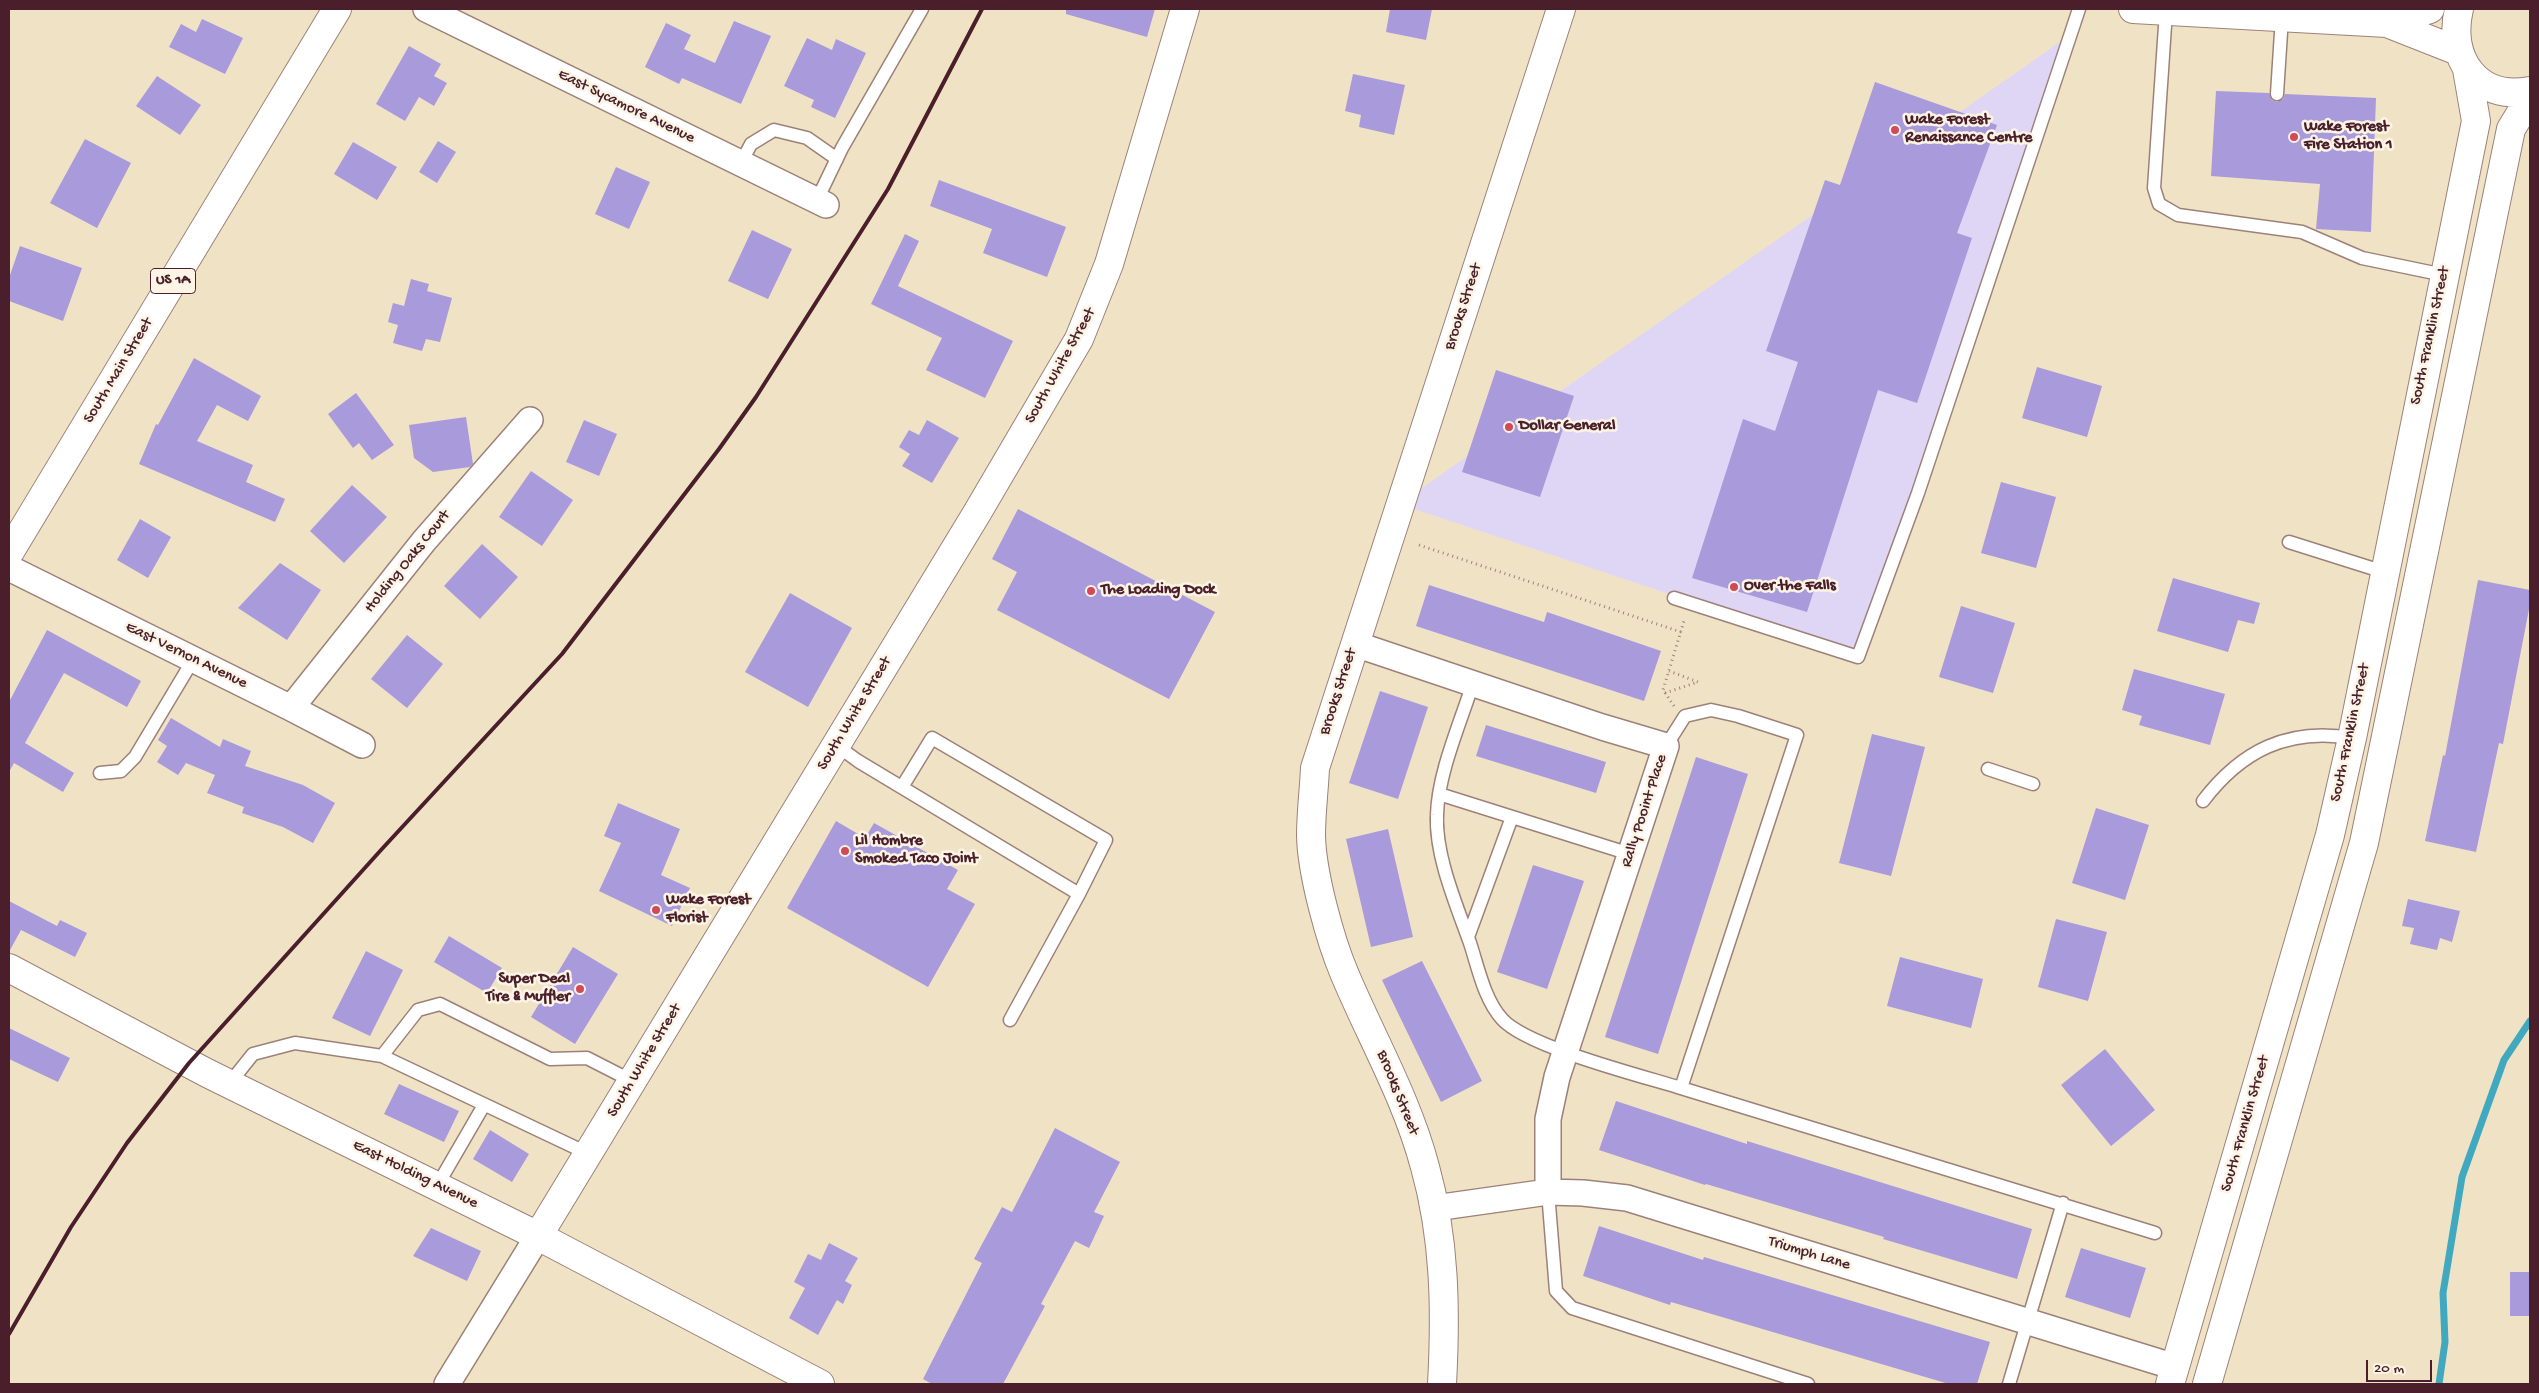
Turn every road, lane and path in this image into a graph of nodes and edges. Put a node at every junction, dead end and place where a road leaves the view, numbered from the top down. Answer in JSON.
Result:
{"nodes":[{"id":1,"x":337,"y":9,"type":"edge"},
{"id":2,"x":426,"y":9,"type":"edge"},
{"id":3,"x":922,"y":9,"type":"edge"},
{"id":4,"x":1185,"y":9,"type":"edge"},
{"id":5,"x":1561,"y":9,"type":"edge"},
{"id":6,"x":2079,"y":9,"type":"edge"},
{"id":7,"x":2133,"y":9,"type":"edge"},
{"id":8,"x":2430,"y":9,"type":"edge"},
{"id":9,"x":2459,"y":9,"type":"edge"},
{"id":10,"x":2166,"y":11,"type":"junction"},
{"id":11,"x":2282,"y":17,"type":"junction"},
{"id":12,"x":2387,"y":23,"type":"junction"},
{"id":13,"x":2462,"y":60,"type":"junction"},
{"id":14,"x":2530,"y":91,"type":"edge"},
{"id":15,"x":2277,"y":94,"type":"dead end"},
{"id":16,"x":2530,"y":98,"type":"edge"},
{"id":17,"x":837,"y":159,"type":"junction"},
{"id":18,"x":740,"y":163,"type":"junction"},
{"id":19,"x":821,"y":203,"type":"joint"},
{"id":20,"x":2444,"y":276,"type":"junction"},
{"id":21,"x":530,"y":420,"type":"dead end"},
{"id":22,"x":2288,"y":542,"type":"dead end"},
{"id":23,"x":1419,"y":545,"type":"dead end"},
{"id":24,"x":9,"y":553,"type":"edge"},
{"id":25,"x":9,"y":568,"type":"edge"},
{"id":26,"x":2384,"y":572,"type":"junction"},
{"id":27,"x":1674,"y":598,"type":"dead end"},
{"id":28,"x":1684,"y":621,"type":"dead end"},
{"id":29,"x":1681,"y":632,"type":"junction"},
{"id":30,"x":1354,"y":644,"type":"junction"},
{"id":31,"x":193,"y":660,"type":"junction"},
{"id":32,"x":1668,"y":671,"type":"junction"},
{"id":33,"x":1473,"y":683,"type":"junction"},
{"id":34,"x":1665,"y":693,"type":"junction"},
{"id":35,"x":291,"y":708,"type":"junction"},
{"id":36,"x":1676,"y":709,"type":"dead end"},
{"id":37,"x":2352,"y":738,"type":"junction"},
{"id":38,"x":836,"y":744,"type":"junction"},
{"id":39,"x":362,"y":745,"type":"dead end"},
{"id":40,"x":1666,"y":746,"type":"junction"},
{"id":41,"x":1988,"y":769,"type":"dead end"},
{"id":42,"x":100,"y":773,"type":"dead end"},
{"id":43,"x":2033,"y":784,"type":"dead end"},
{"id":44,"x":902,"y":787,"type":"junction"},
{"id":45,"x":1439,"y":794,"type":"junction"},
{"id":46,"x":2203,"y":801,"type":"dead end"},
{"id":47,"x":1512,"y":817,"type":"junction"},
{"id":48,"x":1630,"y":854,"type":"junction"},
{"id":49,"x":1079,"y":894,"type":"junction"},
{"id":50,"x":1468,"y":937,"type":"junction"},
{"id":51,"x":9,"y":968,"type":"edge"},
{"id":52,"x":1010,"y":1020,"type":"dead end"},
{"id":53,"x":1564,"y":1051,"type":"junction"},
{"id":54,"x":382,"y":1056,"type":"junction"},
{"id":55,"x":632,"y":1081,"type":"junction"},
{"id":56,"x":230,"y":1084,"type":"junction"},
{"id":57,"x":1681,"y":1088,"type":"junction"},
{"id":58,"x":484,"y":1105,"type":"junction"},
{"id":59,"x":589,"y":1154,"type":"junction"},
{"id":60,"x":437,"y":1186,"type":"junction"},
{"id":61,"x":1548,"y":1192,"type":"junction"},
{"id":62,"x":2064,"y":1203,"type":"junction"},
{"id":63,"x":1435,"y":1208,"type":"junction"},
{"id":64,"x":2155,"y":1233,"type":"dead end"},
{"id":65,"x":538,"y":1236,"type":"junction"},
{"id":66,"x":2028,"y":1323,"type":"junction"},
{"id":67,"x":2173,"y":1376,"type":"edge"},
{"id":68,"x":446,"y":1384,"type":"edge"},
{"id":69,"x":820,"y":1384,"type":"edge"},
{"id":70,"x":1442,"y":1384,"type":"edge"},
{"id":71,"x":1808,"y":1384,"type":"edge"},
{"id":72,"x":2009,"y":1384,"type":"edge"},
{"id":73,"x":2207,"y":1384,"type":"edge"}],
"edges":[{"from":1,"to":24,"type":"street","name":"South Main Street","number":"US 1A"},
{"from":2,"to":18,"type":"street","name":"East Sycamore Avenue"},
{"from":3,"to":17,"type":"lane"},
{"from":4,"to":38,"type":"street","name":"South White Street"},
{"from":5,"to":30,"type":"street","name":"Brooks Street"},
{"from":6,"to":27,"type":"lane"},
{"from":7,"to":10,"type":"street"},
{"from":8,"to":12,"type":"street"},
{"from":9,"to":13,"type":"street","name":"South Franklin Street"},
{"from":10,"to":11,"type":"street"},
{"from":10,"to":20,"type":"lane"},
{"from":11,"to":12,"type":"street"},
{"from":11,"to":15,"type":"lane"},
{"from":12,"to":13,"type":"street"},
{"from":13,"to":14,"type":"street"},
{"from":13,"to":20,"type":"street","name":"South Franklin Street"},
{"from":16,"to":73,"type":"street"},
{"from":17,"to":18,"type":"lane"},
{"from":17,"to":19,"type":"lane"},
{"from":18,"to":19,"type":"street","name":"East Sycamore Avenue"},
{"from":20,"to":26,"type":"street","name":"South Franklin Street"},
{"from":21,"to":35,"type":"street","name":"Holding Oaks Court"},
{"from":22,"to":26,"type":"lane"},
{"from":23,"to":29,"type":"path"},
{"from":25,"to":31,"type":"street","name":"East Vernon Avenue"},
{"from":26,"to":37,"type":"street","name":"South Franklin Street"},
{"from":28,"to":29,"type":"path"},
{"from":29,"to":32,"type":"path"},
{"from":30,"to":33,"type":"street","name":"Rally Pooint Place"},
{"from":30,"to":63,"type":"street","name":"Brooks Street"},
{"from":31,"to":35,"type":"street","name":"East Vernon Avenue"},
{"from":31,"to":42,"type":"lane"},
{"from":32,"to":34,"type":"path"},
{"from":32,"to":34,"type":"path"},
{"from":33,"to":40,"type":"street","name":"Rally Pooint Place"},
{"from":33,"to":45,"type":"lane"},
{"from":34,"to":36,"type":"path"},
{"from":35,"to":39,"type":"street","name":"East Vernon Avenue"},
{"from":37,"to":46,"type":"lane"},
{"from":37,"to":67,"type":"street","name":"South Franklin Street"},
{"from":38,"to":44,"type":"lane"},
{"from":38,"to":55,"type":"street","name":"South White Street"},
{"from":40,"to":48,"type":"street","name":"Rally Pooint Place"},
{"from":40,"to":57,"type":"lane"},
{"from":41,"to":43,"type":"lane"},
{"from":44,"to":49,"type":"lane"},
{"from":44,"to":49,"type":"lane"},
{"from":45,"to":47,"type":"lane"},
{"from":45,"to":50,"type":"lane"},
{"from":47,"to":48,"type":"lane"},
{"from":47,"to":50,"type":"lane"},
{"from":48,"to":53,"type":"street","name":"Rally Pooint Place"},
{"from":49,"to":52,"type":"lane"},
{"from":50,"to":53,"type":"lane"},
{"from":51,"to":56,"type":"street","name":"East Holding Avenue"},
{"from":53,"to":57,"type":"lane"},
{"from":53,"to":61,"type":"street","name":"Rally Pooint Place"},
{"from":54,"to":55,"type":"lane"},
{"from":54,"to":56,"type":"lane"},
{"from":54,"to":58,"type":"lane"},
{"from":55,"to":59,"type":"street","name":"South White Street"},
{"from":56,"to":60,"type":"street","name":"East Holding Avenue"},
{"from":57,"to":62,"type":"lane"},
{"from":58,"to":59,"type":"lane"},
{"from":58,"to":60,"type":"lane"},
{"from":59,"to":65,"type":"street","name":"South White Street"},
{"from":60,"to":65,"type":"street","name":"East Holding Avenue"},
{"from":61,"to":63,"type":"street","name":"Triumph Lane"},
{"from":61,"to":66,"type":"street","name":"Triumph Lane"},
{"from":61,"to":71,"type":"lane"},
{"from":62,"to":64,"type":"lane"},
{"from":62,"to":66,"type":"lane"},
{"from":63,"to":70,"type":"street","name":"Brooks Street"},
{"from":65,"to":68,"type":"street","name":"South White Street"},
{"from":65,"to":69,"type":"street","name":"East Holding Avenue"},
{"from":66,"to":67,"type":"street","name":"Triumph Lane"},
{"from":66,"to":72,"type":"lane"}]}
